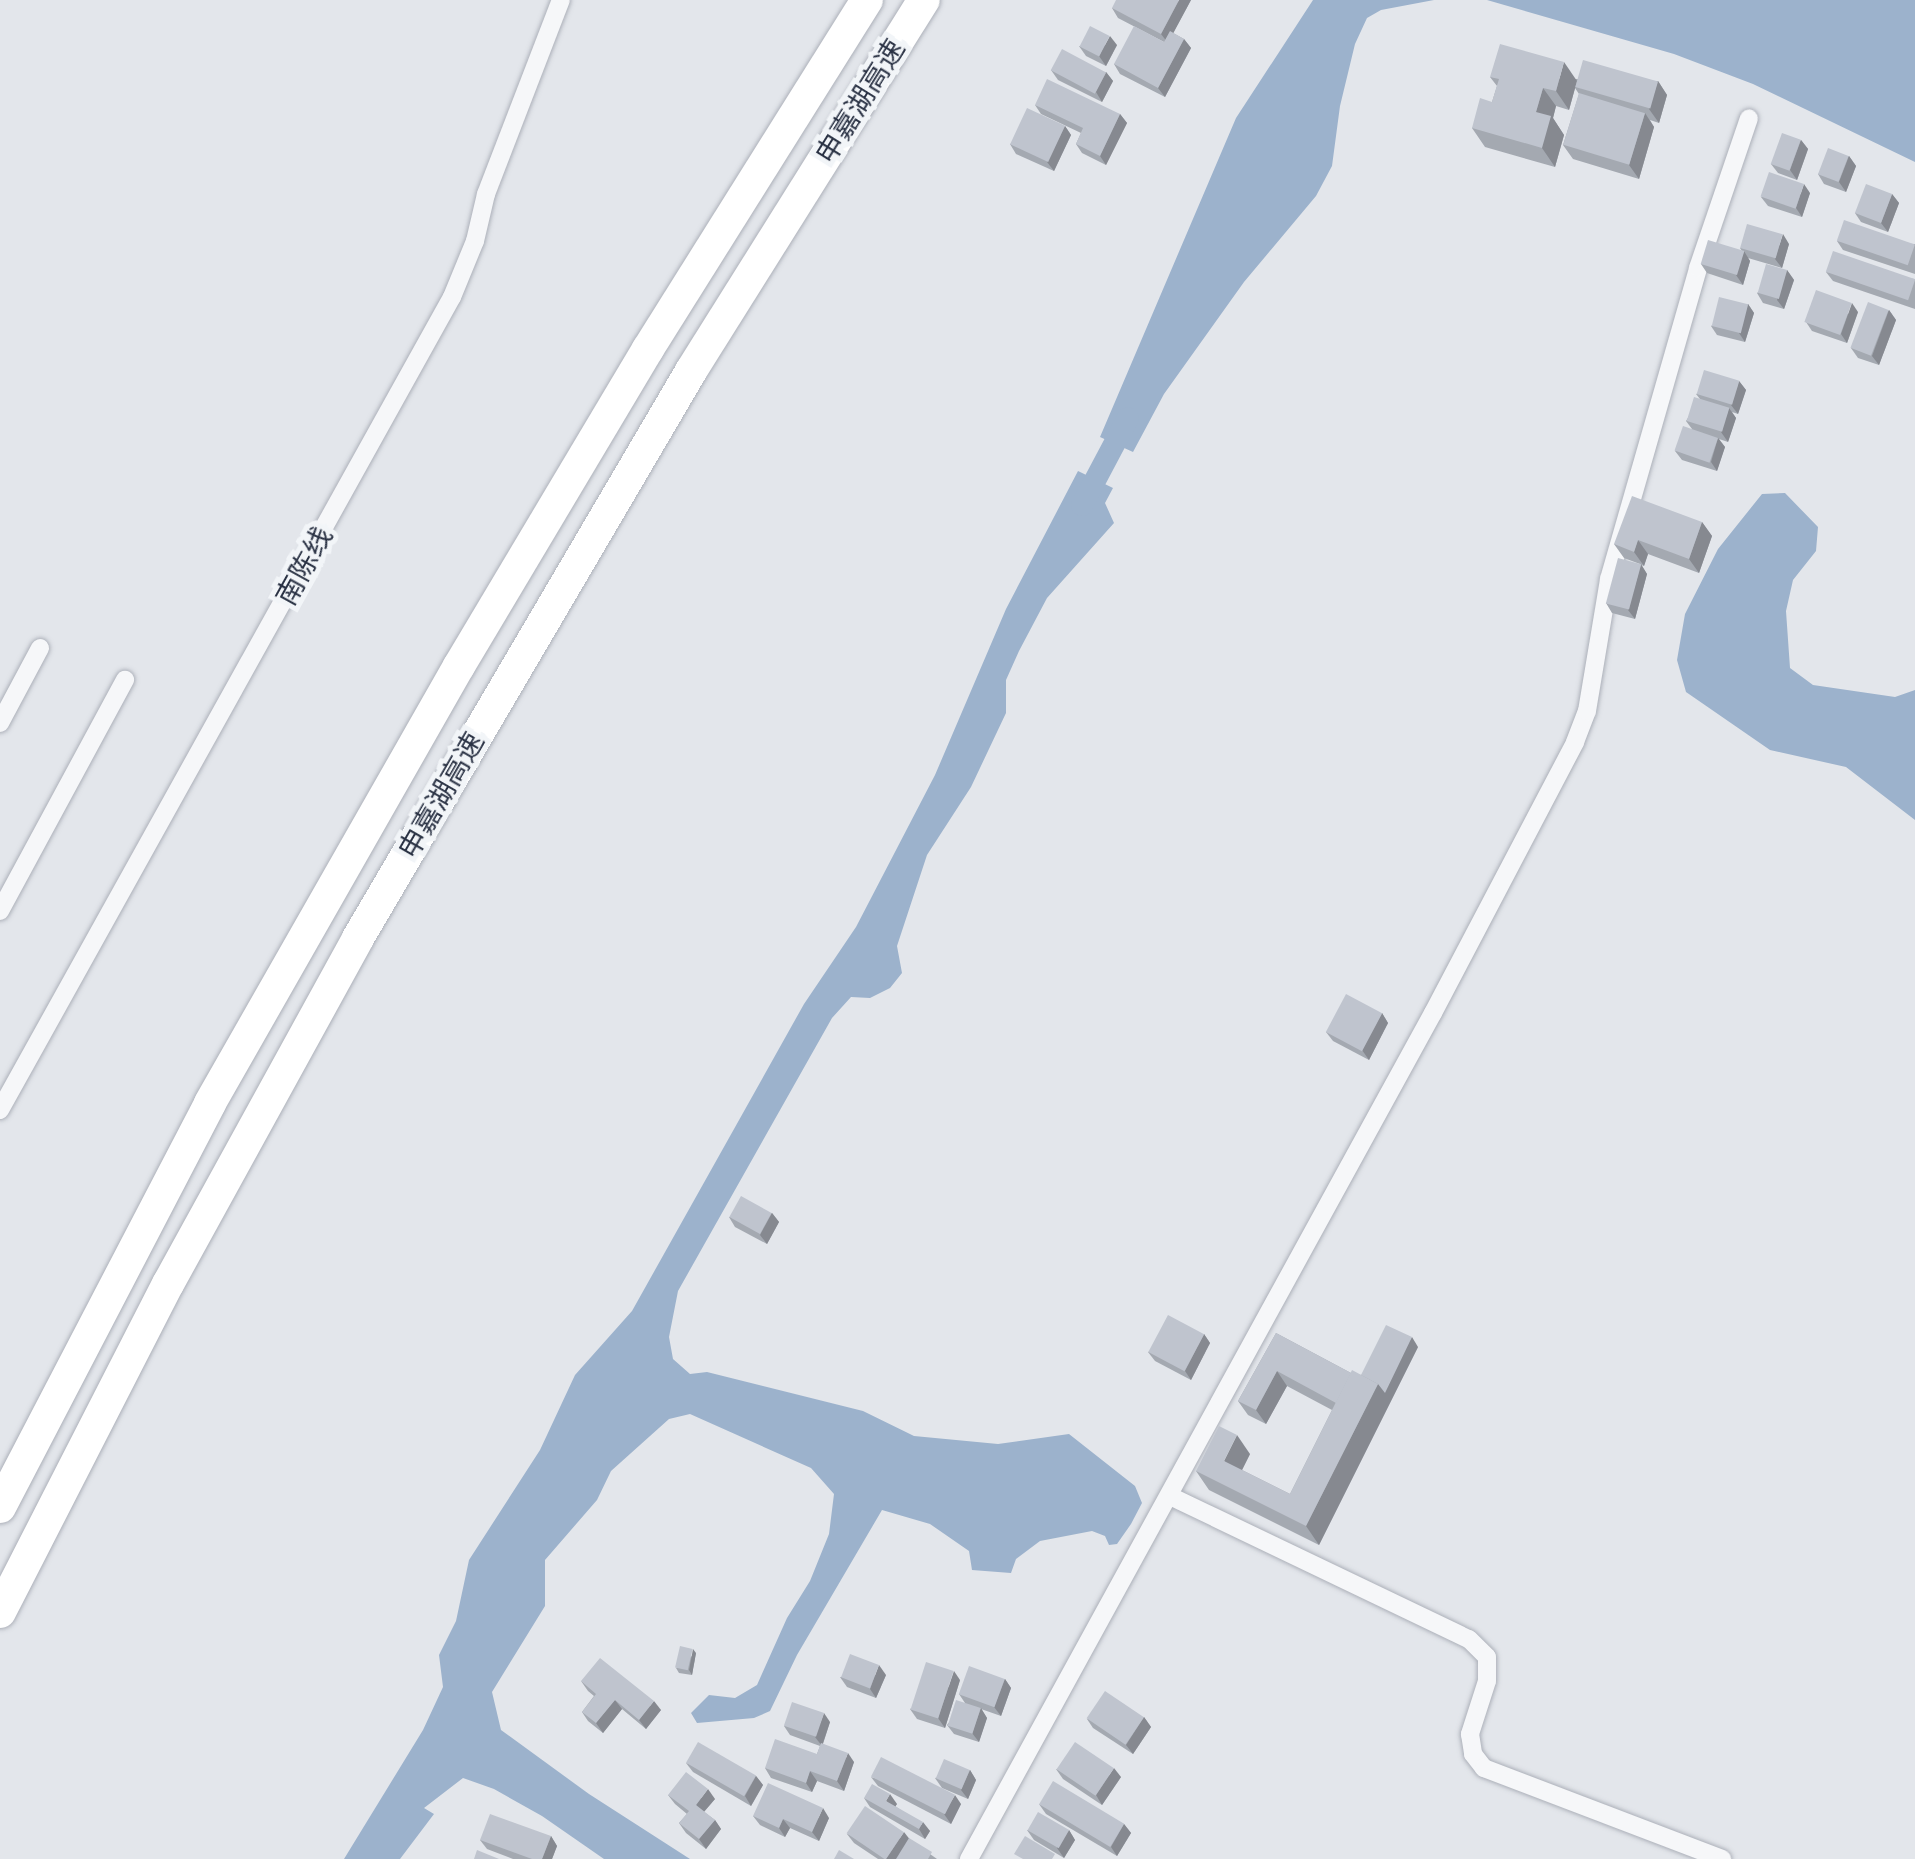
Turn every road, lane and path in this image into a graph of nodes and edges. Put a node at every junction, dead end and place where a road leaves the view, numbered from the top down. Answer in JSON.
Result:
{"nodes":[{"id":1,"x":560,"y":0,"type":"edge"},
{"id":2,"x":867,"y":0,"type":"edge"},
{"id":3,"x":924,"y":0,"type":"edge"},
{"id":4,"x":1749,"y":118,"type":"dead end"},
{"id":5,"x":40,"y":648,"type":"dead end"},
{"id":6,"x":125,"y":680,"type":"dead end"},
{"id":7,"x":0,"y":722,"type":"edge"},
{"id":8,"x":0,"y":912,"type":"edge"},
{"id":9,"x":0,"y":1110,"type":"edge"},
{"id":10,"x":1170,"y":1496,"type":"junction"},
{"id":11,"x":0,"y":1506,"type":"edge"},
{"id":12,"x":0,"y":1612,"type":"edge"},
{"id":13,"x":969,"y":1859,"type":"edge"},
{"id":14,"x":1722,"y":1859,"type":"edge"}],
"edges":[{"from":1,"to":9,"type":"street","name":"南陈线"},
{"from":2,"to":11,"type":"highway","name":"申嘉湖高速"},
{"from":3,"to":12,"type":"highway","name":"申嘉湖高速"},
{"from":4,"to":10,"type":"street"},
{"from":5,"to":7,"type":"street"},
{"from":6,"to":8,"type":"street"},
{"from":10,"to":13,"type":"street"},
{"from":10,"to":14,"type":"street"}]}
